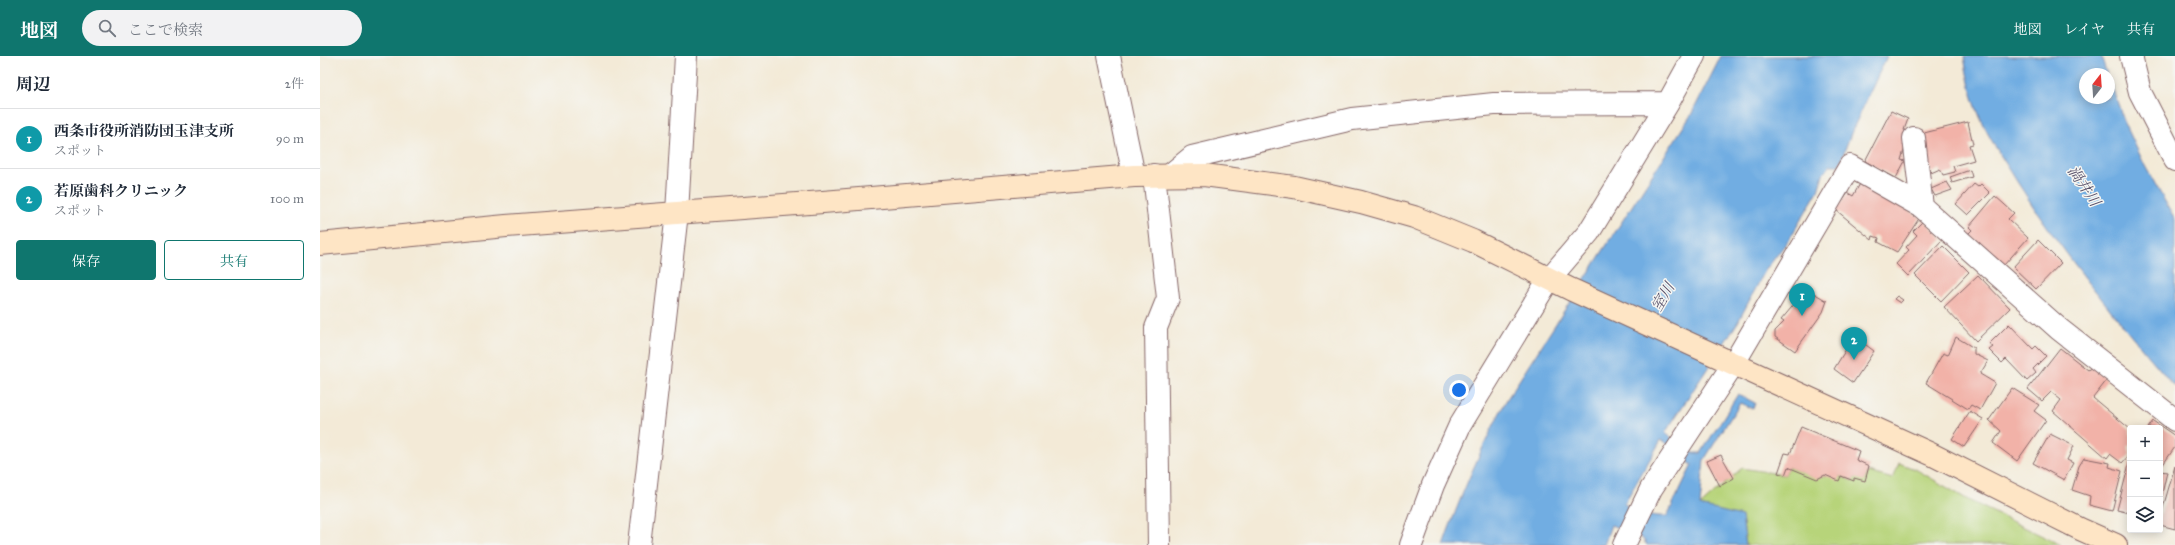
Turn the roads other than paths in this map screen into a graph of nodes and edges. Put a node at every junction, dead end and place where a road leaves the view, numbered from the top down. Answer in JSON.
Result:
{"nodes":[{"id":1,"x":686,"y":56,"type":"edge"},
{"id":2,"x":1110,"y":56,"type":"edge"},
{"id":3,"x":1694,"y":56,"type":"edge"},
{"id":4,"x":2131,"y":56,"type":"edge"},
{"id":5,"x":1668,"y":104,"type":"junction"},
{"id":6,"x":1914,"y":138,"type":"dead end"},
{"id":7,"x":2175,"y":160,"type":"edge"},
{"id":8,"x":1153,"y":175,"type":"junction"},
{"id":9,"x":1922,"y":207,"type":"junction"},
{"id":10,"x":677,"y":213,"type":"junction"},
{"id":11,"x":320,"y":244,"type":"edge"},
{"id":12,"x":1549,"y":278,"type":"junction"},
{"id":13,"x":1728,"y":361,"type":"junction"},
{"id":14,"x":2175,"y":420,"type":"edge"},
{"id":15,"x":1627,"y":539,"type":"edge"},
{"id":16,"x":639,"y":545,"type":"edge"},
{"id":17,"x":1159,"y":545,"type":"edge"},
{"id":18,"x":1411,"y":545,"type":"edge"},
{"id":19,"x":2116,"y":545,"type":"edge"}],
"edges":[{"from":1,"to":10,"type":"street"},
{"from":2,"to":8,"type":"street"},
{"from":3,"to":5,"type":"street"},
{"from":4,"to":7,"type":"street"},
{"from":5,"to":8,"type":"street"},
{"from":5,"to":12,"type":"street"},
{"from":6,"to":9,"type":"street"},
{"from":8,"to":10,"type":"street"},
{"from":8,"to":12,"type":"street"},
{"from":8,"to":17,"type":"street"},
{"from":9,"to":13,"type":"street"},
{"from":9,"to":14,"type":"street"},
{"from":10,"to":11,"type":"street"},
{"from":10,"to":16,"type":"street"},
{"from":12,"to":13,"type":"street"},
{"from":12,"to":18,"type":"street"},
{"from":13,"to":15,"type":"street"},
{"from":13,"to":19,"type":"street"}]}
